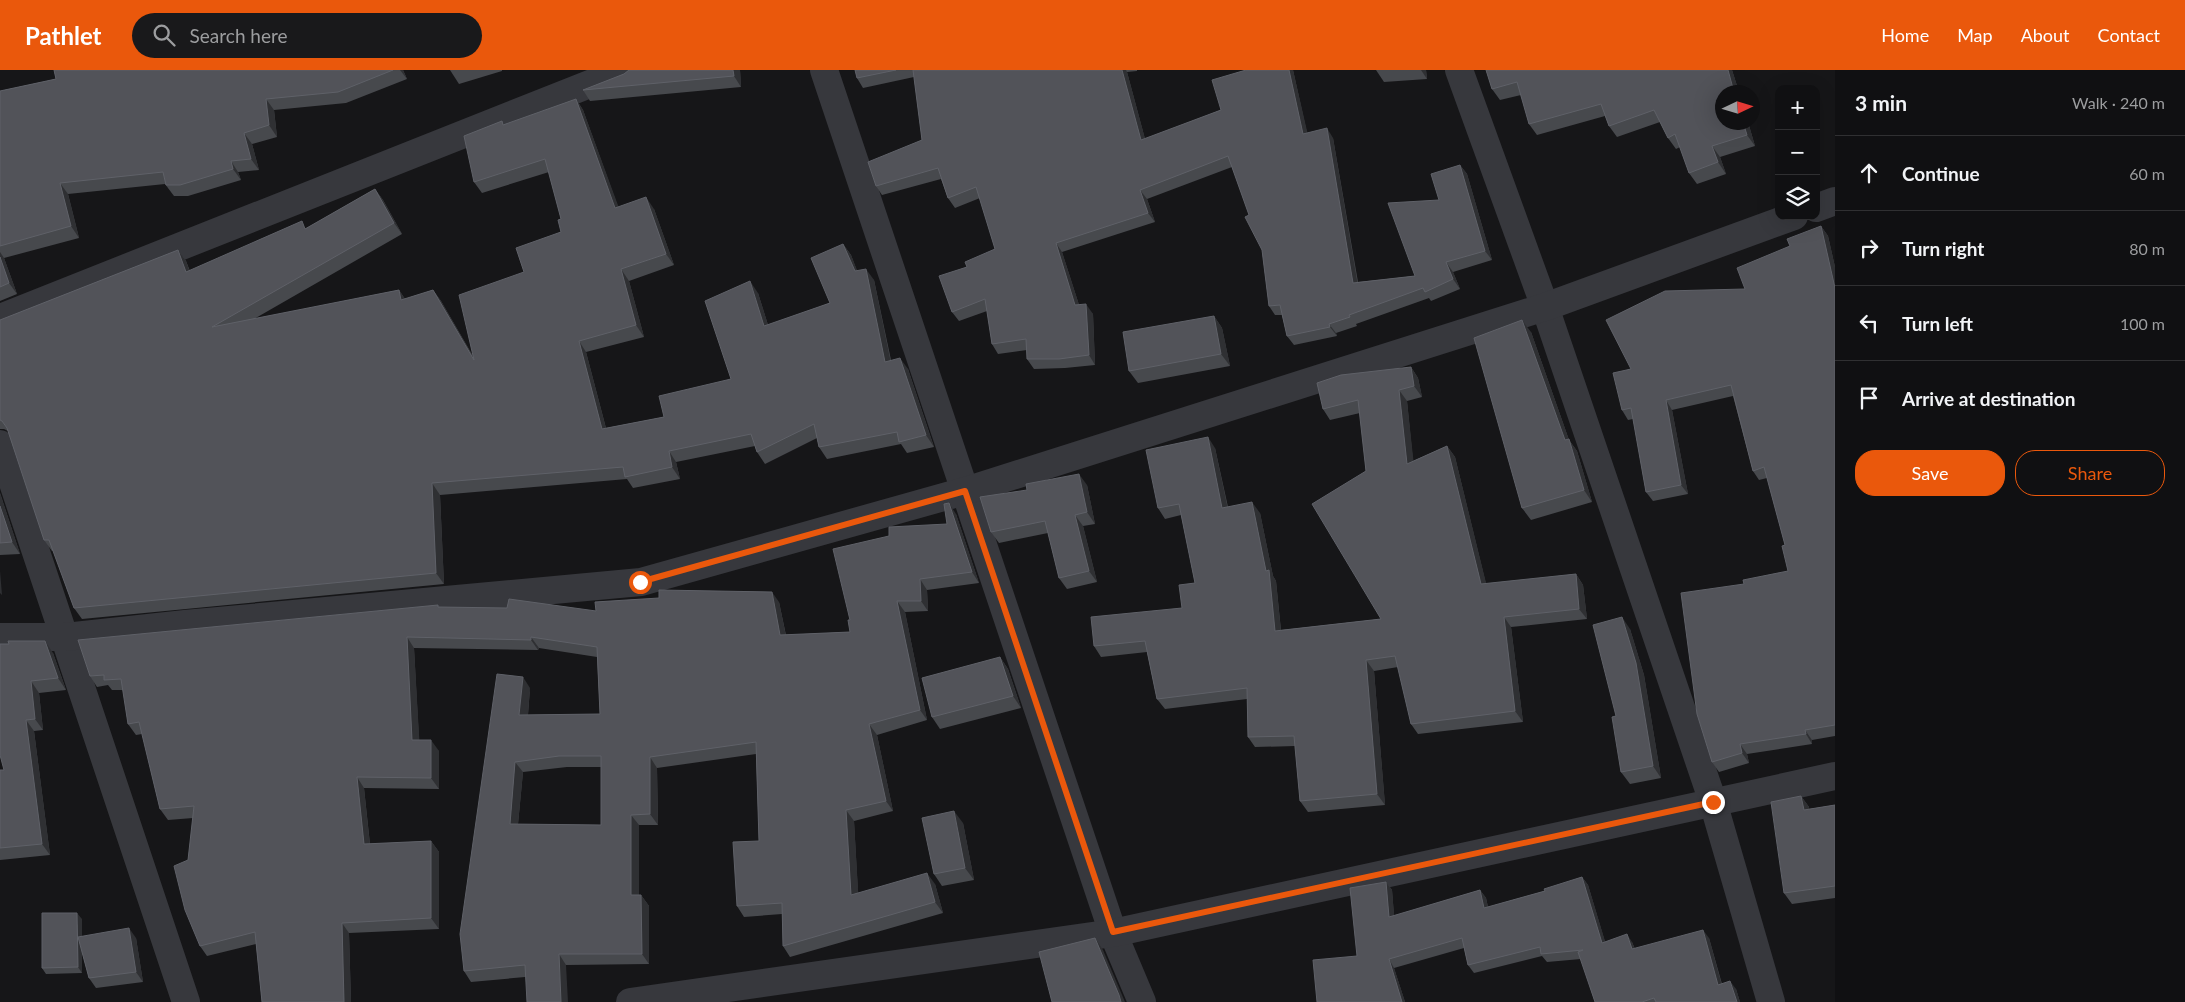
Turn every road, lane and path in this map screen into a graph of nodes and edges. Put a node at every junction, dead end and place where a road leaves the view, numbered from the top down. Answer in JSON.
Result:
{"nodes":[{"id":1,"x":626,"y":70,"type":"edge"},
{"id":2,"x":824,"y":70,"type":"edge"},
{"id":3,"x":1459,"y":70,"type":"edge"},
{"id":4,"x":1835,"y":201,"type":"edge"},
{"id":5,"x":1820,"y":207,"type":"edge"},
{"id":6,"x":1783,"y":220,"type":"edge"},
{"id":7,"x":1545,"y":307,"type":"junction"},
{"id":8,"x":0,"y":318,"type":"edge"},
{"id":9,"x":0,"y":444,"type":"edge"},
{"id":10,"x":965,"y":491,"type":"junction"},
{"id":11,"x":0,"y":637,"type":"edge"},
{"id":12,"x":66,"y":637,"type":"junction"},
{"id":13,"x":1835,"y":776,"type":"edge"},
{"id":14,"x":1713,"y":802,"type":"junction"},
{"id":15,"x":1113,"y":932,"type":"junction"},
{"id":16,"x":186,"y":1002,"type":"edge"},
{"id":17,"x":630,"y":1002,"type":"edge"},
{"id":18,"x":1142,"y":1002,"type":"edge"},
{"id":19,"x":1771,"y":1002,"type":"edge"}],
"edges":[{"from":1,"to":8,"type":"street"},
{"from":2,"to":10,"type":"street"},
{"from":3,"to":7,"type":"street"},
{"from":4,"to":5,"type":"street"},
{"from":6,"to":7,"type":"street"},
{"from":7,"to":10,"type":"street"},
{"from":7,"to":14,"type":"street"},
{"from":9,"to":12,"type":"street"},
{"from":10,"to":12,"type":"street"},
{"from":10,"to":15,"type":"street"},
{"from":11,"to":12,"type":"street"},
{"from":12,"to":16,"type":"street"},
{"from":13,"to":14,"type":"street"},
{"from":14,"to":15,"type":"street"},
{"from":14,"to":19,"type":"street"},
{"from":15,"to":17,"type":"street"},
{"from":15,"to":18,"type":"street"}]}
